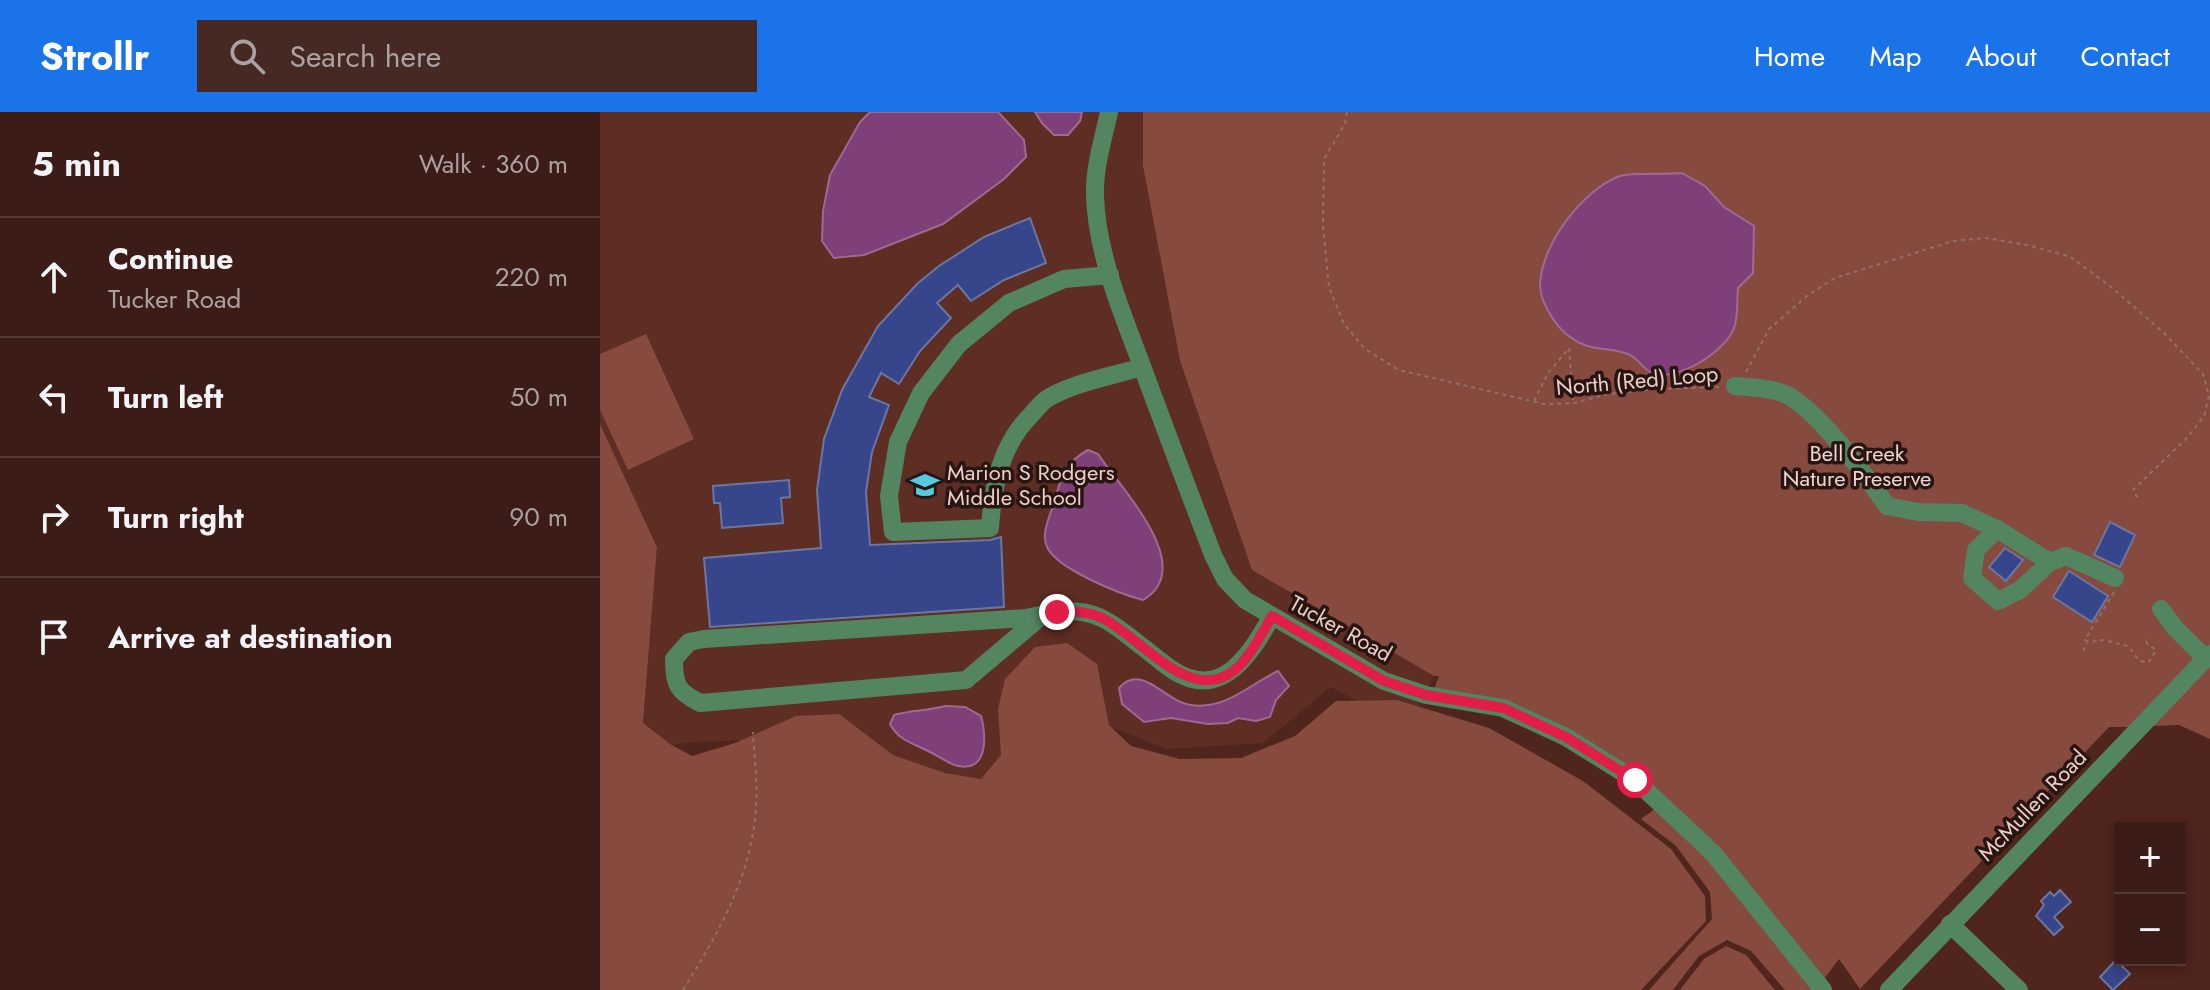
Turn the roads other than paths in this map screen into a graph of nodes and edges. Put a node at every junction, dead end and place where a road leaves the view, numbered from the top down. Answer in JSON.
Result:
{"nodes":[{"id":1,"x":1109,"y":112,"type":"edge"},
{"id":2,"x":1110,"y":275,"type":"junction"},
{"id":3,"x":1142,"y":367,"type":"junction"},
{"id":4,"x":1735,"y":386,"type":"road end"},
{"id":5,"x":1997,"y":529,"type":"junction"},
{"id":6,"x":2050,"y":562,"type":"junction"},
{"id":7,"x":2115,"y":584,"type":"road end"},
{"id":8,"x":2161,"y":609,"type":"dead end"},
{"id":9,"x":1044,"y":614,"type":"junction"},
{"id":10,"x":1272,"y":616,"type":"junction"},
{"id":11,"x":2208,"y":656,"type":"edge"},
{"id":12,"x":1950,"y":924,"type":"junction"},
{"id":13,"x":1823,"y":990,"type":"edge"},
{"id":14,"x":1889,"y":990,"type":"edge"},
{"id":15,"x":2019,"y":990,"type":"edge"}],
"edges":[{"from":1,"to":2,"type":"street","name":"Tucker Road"},
{"from":2,"to":3,"type":"street","name":"Tucker Road"},
{"from":2,"to":3,"type":"street"},
{"from":3,"to":10,"type":"street","name":"Tucker Road"},
{"from":4,"to":5,"type":"street"},
{"from":5,"to":6,"type":"street"},
{"from":5,"to":6,"type":"street"},
{"from":6,"to":7,"type":"street"},
{"from":8,"to":11,"type":"street"},
{"from":9,"to":9,"type":"street"},
{"from":9,"to":10,"type":"street"},
{"from":10,"to":13,"type":"street","name":"Tucker Road"},
{"from":11,"to":12,"type":"street","name":"McMullen Road"},
{"from":12,"to":14,"type":"street","name":"McMullen Road"},
{"from":12,"to":15,"type":"street"}]}
